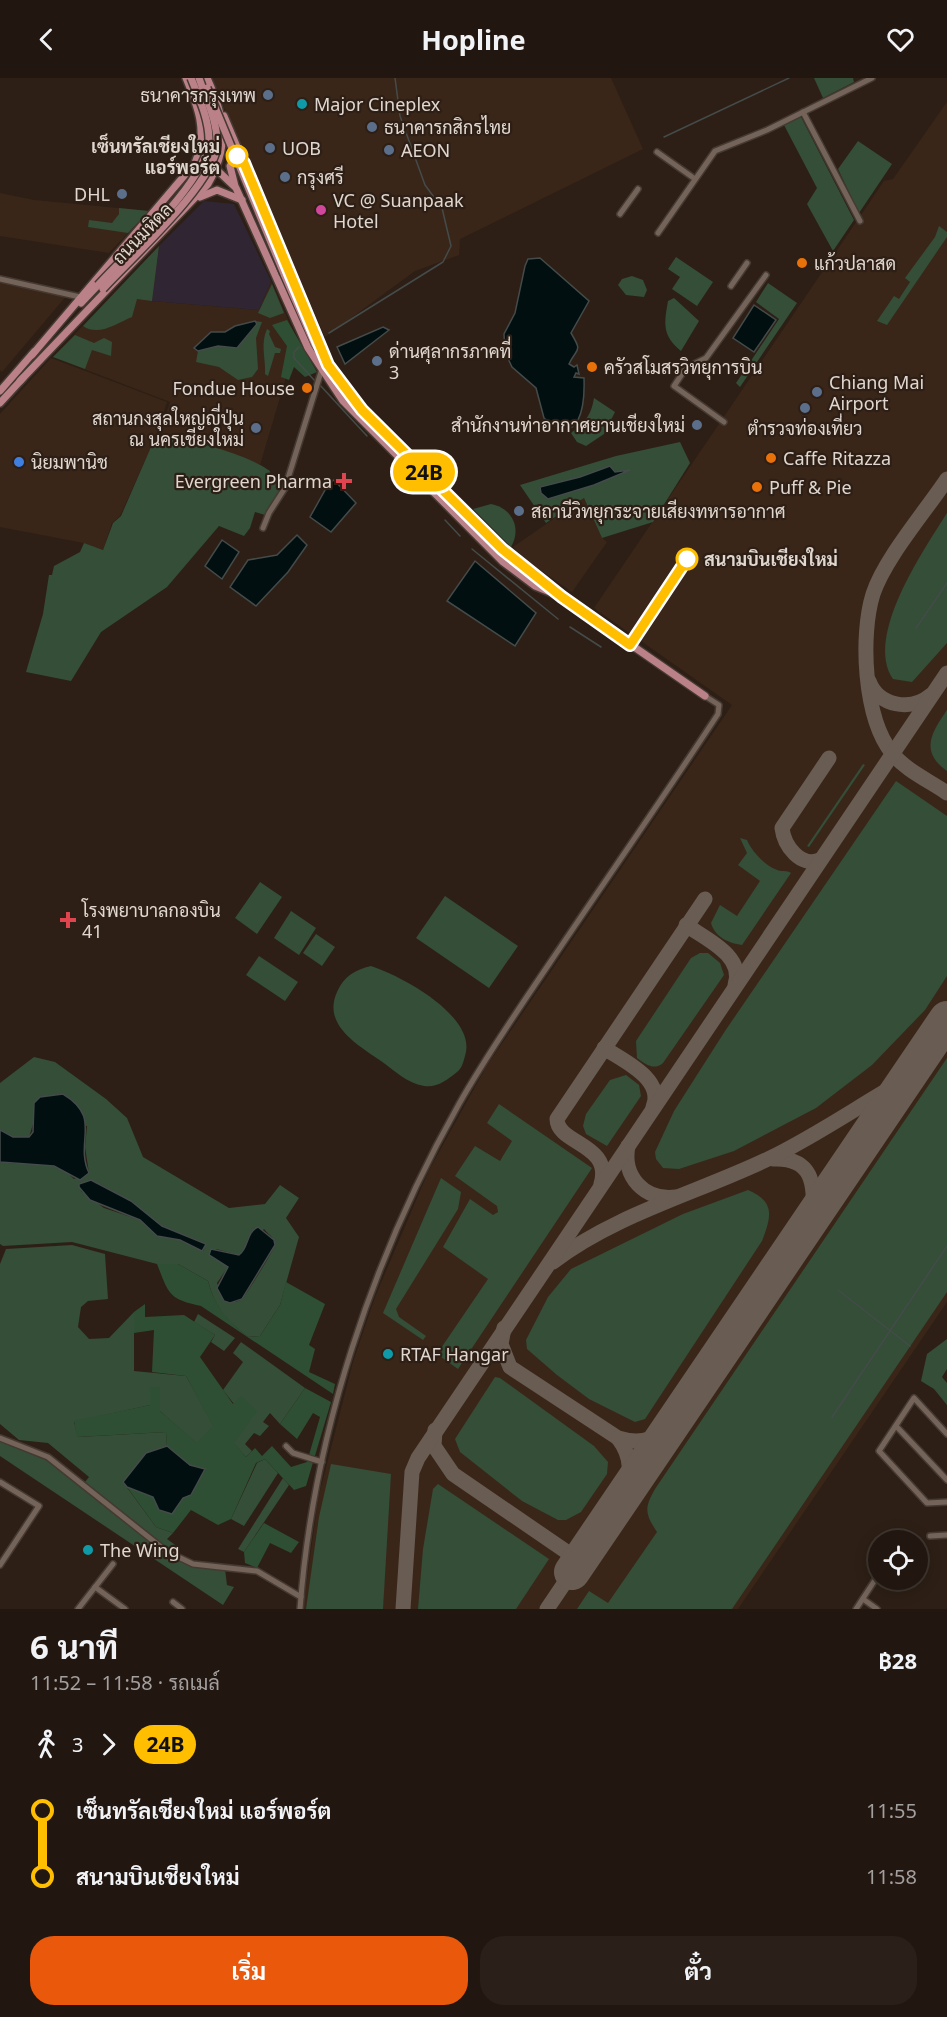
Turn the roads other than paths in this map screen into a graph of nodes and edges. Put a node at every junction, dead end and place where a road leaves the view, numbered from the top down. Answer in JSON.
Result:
{"nodes":[{"id":1,"x":186,"y":78,"type":"edge"},
{"id":2,"x":191,"y":78,"type":"edge"},
{"id":3,"x":200,"y":78,"type":"edge"},
{"id":4,"x":207,"y":78,"type":"edge"},
{"id":5,"x":872,"y":78,"type":"edge"},
{"id":6,"x":220,"y":107,"type":"junction"},
{"id":7,"x":803,"y":112,"type":"junction"},
{"id":8,"x":222,"y":147,"type":"junction"},
{"id":9,"x":199,"y":152,"type":"junction"},
{"id":10,"x":657,"y":152,"type":"dead end"},
{"id":11,"x":243,"y":161,"type":"junction"},
{"id":12,"x":216,"y":169,"type":"junction"},
{"id":13,"x":695,"y":179,"type":"junction"},
{"id":14,"x":236,"y":188,"type":"junction"},
{"id":15,"x":638,"y":189,"type":"dead end"},
{"id":16,"x":242,"y":200,"type":"junction"},
{"id":17,"x":164,"y":201,"type":"junction"},
{"id":18,"x":191,"y":204,"type":"junction"},
{"id":19,"x":620,"y":214,"type":"dead end"},
{"id":20,"x":179,"y":216,"type":"junction"},
{"id":21,"x":860,"y":221,"type":"dead end"},
{"id":22,"x":658,"y":233,"type":"dead end"},
{"id":23,"x":747,"y":263,"type":"dead end"},
{"id":24,"x":766,"y":275,"type":"dead end"},
{"id":25,"x":0,"y":279,"type":"edge"},
{"id":26,"x":730,"y":286,"type":"dead end"},
{"id":27,"x":100,"y":287,"type":"junction"},
{"id":28,"x":80,"y":297,"type":"junction"},
{"id":29,"x":32,"y":355,"type":"junction"},
{"id":30,"x":328,"y":365,"type":"junction"},
{"id":31,"x":321,"y":372,"type":"junction"},
{"id":32,"x":20,"y":381,"type":"junction"},
{"id":33,"x":0,"y":390,"type":"edge"},
{"id":34,"x":0,"y":403,"type":"edge"},
{"id":35,"x":724,"y":422,"type":"dead end"},
{"id":36,"x":263,"y":528,"type":"dead end"},
{"id":37,"x":562,"y":597,"type":"junction"},
{"id":38,"x":705,"y":696,"type":"joint"},
{"id":39,"x":896,"y":1426,"type":"junction"},
{"id":40,"x":947,"y":1434,"type":"edge"},
{"id":41,"x":0,"y":1438,"type":"edge"},
{"id":42,"x":286,"y":1446,"type":"dead end"},
{"id":43,"x":322,"y":1462,"type":"junction"},
{"id":44,"x":947,"y":1480,"type":"edge"},
{"id":45,"x":0,"y":1482,"type":"edge"},
{"id":46,"x":947,"y":1502,"type":"edge"},
{"id":47,"x":947,"y":1535,"type":"edge"},
{"id":48,"x":930,"y":1536,"type":"dead end"},
{"id":49,"x":113,"y":1564,"type":"dead end"},
{"id":50,"x":0,"y":1565,"type":"edge"},
{"id":51,"x":95,"y":1587,"type":"junction"},
{"id":52,"x":869,"y":1590,"type":"edge"},
{"id":53,"x":301,"y":1597,"type":"junction"},
{"id":54,"x":863,"y":1599,"type":"junction"},
{"id":55,"x":173,"y":1602,"type":"dead end"},
{"id":56,"x":78,"y":1609,"type":"edge"},
{"id":57,"x":125,"y":1609,"type":"edge"},
{"id":58,"x":182,"y":1609,"type":"edge"},
{"id":59,"x":300,"y":1609,"type":"edge"},
{"id":60,"x":856,"y":1609,"type":"edge"},
{"id":61,"x":877,"y":1609,"type":"edge"}],
"edges":[{"from":1,"to":9,"type":"main road","name":"ถนนมหิดล"},
{"from":2,"to":27,"type":"main road","name":"ถนนมหิดล","bridge":true},
{"from":3,"to":27,"type":"main road","name":"ถนนมหิดล","bridge":true},
{"from":3,"to":30,"type":"main road","bridge":true},
{"from":4,"to":6,"type":"main road","name":"ถนนมหิดล"},
{"from":5,"to":7,"type":"street"},
{"from":6,"to":8,"type":"main road","name":"ถนนมหิดล"},
{"from":6,"to":11,"type":"main road"},
{"from":7,"to":13,"type":"street"},
{"from":7,"to":21,"type":"street"},
{"from":8,"to":9,"type":"main road"},
{"from":8,"to":11,"type":"main road"},
{"from":8,"to":12,"type":"main road","name":"ถนนมหิดล"},
{"from":9,"to":12,"type":"main road"},
{"from":9,"to":17,"type":"main road","name":"ถนนมหิดล"},
{"from":10,"to":13,"type":"street"},
{"from":11,"to":14,"type":"main road"},
{"from":11,"to":30,"type":"main road"},
{"from":12,"to":14,"type":"main road"},
{"from":12,"to":18,"type":"main road","name":"ถนนมหิดล"},
{"from":13,"to":22,"type":"street"},
{"from":14,"to":16,"type":"main road"},
{"from":15,"to":19,"type":"street"},
{"from":16,"to":18,"type":"main road"},
{"from":16,"to":31,"type":"main road"},
{"from":17,"to":20,"type":"main road"},
{"from":17,"to":28,"type":"main road","name":"ถนนมหิดล"},
{"from":18,"to":20,"type":"main road","name":"ถนนมหิดล"},
{"from":20,"to":32,"type":"main road","name":"ถนนมหิดล"},
{"from":23,"to":26,"type":"street"},
{"from":24,"to":35,"type":"street"},
{"from":25,"to":28,"type":"street"},
{"from":27,"to":29,"type":"main road","name":"ถนนมหิดล"},
{"from":27,"to":32,"type":"main road","name":"ถนนมหิดล"},
{"from":28,"to":29,"type":"main road","name":"ถนนมหิดล"},
{"from":29,"to":33,"type":"main road","name":"ถนนมหิดล"},
{"from":30,"to":37,"type":"main road"},
{"from":31,"to":36,"type":"street"},
{"from":31,"to":37,"type":"main road"},
{"from":32,"to":34,"type":"main road","name":"ถนนมหิดล"},
{"from":37,"to":38,"type":"main road"},
{"from":38,"to":43,"type":"street"},
{"from":39,"to":40,"type":"street"},
{"from":39,"to":44,"type":"street"},
{"from":39,"to":46,"type":"street"},
{"from":41,"to":53,"type":"street"},
{"from":42,"to":43,"type":"street"},
{"from":43,"to":53,"type":"street"},
{"from":45,"to":50,"type":"street"},
{"from":47,"to":48,"type":"street"},
{"from":49,"to":51,"type":"street"},
{"from":51,"to":56,"type":"street"},
{"from":51,"to":57,"type":"street"},
{"from":52,"to":54,"type":"street"},
{"from":53,"to":59,"type":"street"},
{"from":54,"to":60,"type":"street"},
{"from":54,"to":61,"type":"street"},
{"from":55,"to":58,"type":"street"}]}
